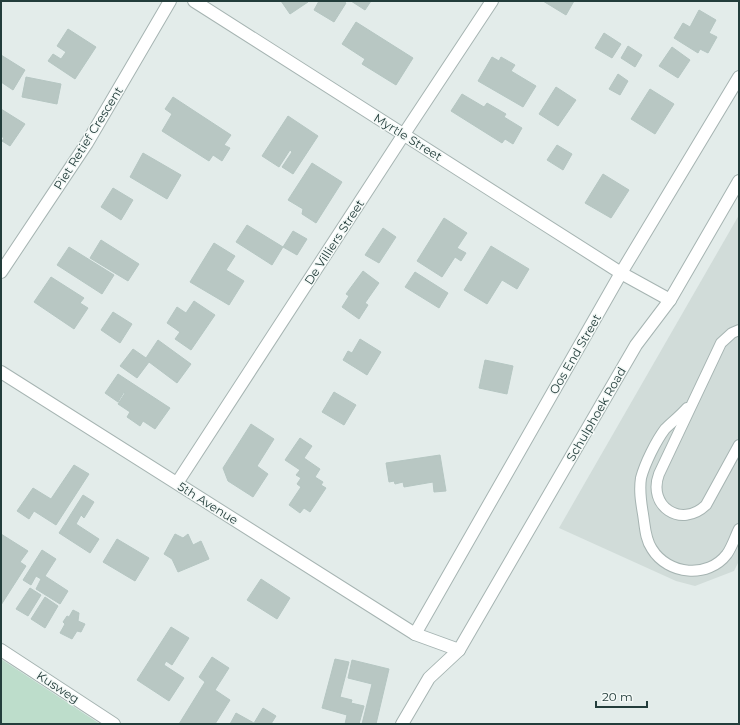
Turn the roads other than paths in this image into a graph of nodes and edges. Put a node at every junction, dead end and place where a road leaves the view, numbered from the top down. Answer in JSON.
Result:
{"nodes":[{"id":1,"x":170,"y":1,"type":"edge"},
{"id":2,"x":194,"y":1,"type":"edge"},
{"id":3,"x":492,"y":1,"type":"edge"},
{"id":4,"x":739,"y":77,"type":"edge"},
{"id":5,"x":404,"y":134,"type":"junction"},
{"id":6,"x":739,"y":181,"type":"edge"},
{"id":7,"x":1,"y":272,"type":"edge"},
{"id":8,"x":622,"y":273,"type":"junction"},
{"id":9,"x":670,"y":300,"type":"junction"},
{"id":10,"x":739,"y":330,"type":"edge"},
{"id":11,"x":1,"y":372,"type":"edge"},
{"id":12,"x":695,"y":397,"type":"junction"},
{"id":13,"x":739,"y":445,"type":"edge"},
{"id":14,"x":177,"y":483,"type":"junction"},
{"id":15,"x":739,"y":529,"type":"edge"},
{"id":16,"x":415,"y":634,"type":"junction"},
{"id":17,"x":1,"y":650,"type":"edge"},
{"id":18,"x":459,"y":650,"type":"junction"},
{"id":19,"x":114,"y":724,"type":"edge"},
{"id":20,"x":402,"y":724,"type":"edge"}],
"edges":[{"from":1,"to":7,"type":"street","name":"Piet Retief Crescent"},
{"from":2,"to":5,"type":"street","name":"Myrtle Street"},
{"from":3,"to":5,"type":"street","name":"De Villiers Street"},
{"from":4,"to":8,"type":"street","name":"Oos End Street"},
{"from":5,"to":8,"type":"street","name":"Myrtle Street"},
{"from":5,"to":14,"type":"street","name":"De Villiers Street"},
{"from":6,"to":9,"type":"street","name":"Schulphoek Road"},
{"from":8,"to":9,"type":"street","name":"Myrtle Street"},
{"from":8,"to":16,"type":"street","name":"Oos End Street"},
{"from":9,"to":18,"type":"street","name":"Schulphoek Road"},
{"from":10,"to":12,"type":"lane"},
{"from":11,"to":14,"type":"street","name":"5th Avenue"},
{"from":12,"to":13,"type":"lane"},
{"from":12,"to":15,"type":"lane"},
{"from":14,"to":16,"type":"street","name":"5th Avenue"},
{"from":16,"to":18,"type":"street","name":"5th Avenue"},
{"from":17,"to":19,"type":"street","name":"Kusweg"},
{"from":18,"to":20,"type":"street","name":"Schulphoek Road"}]}
